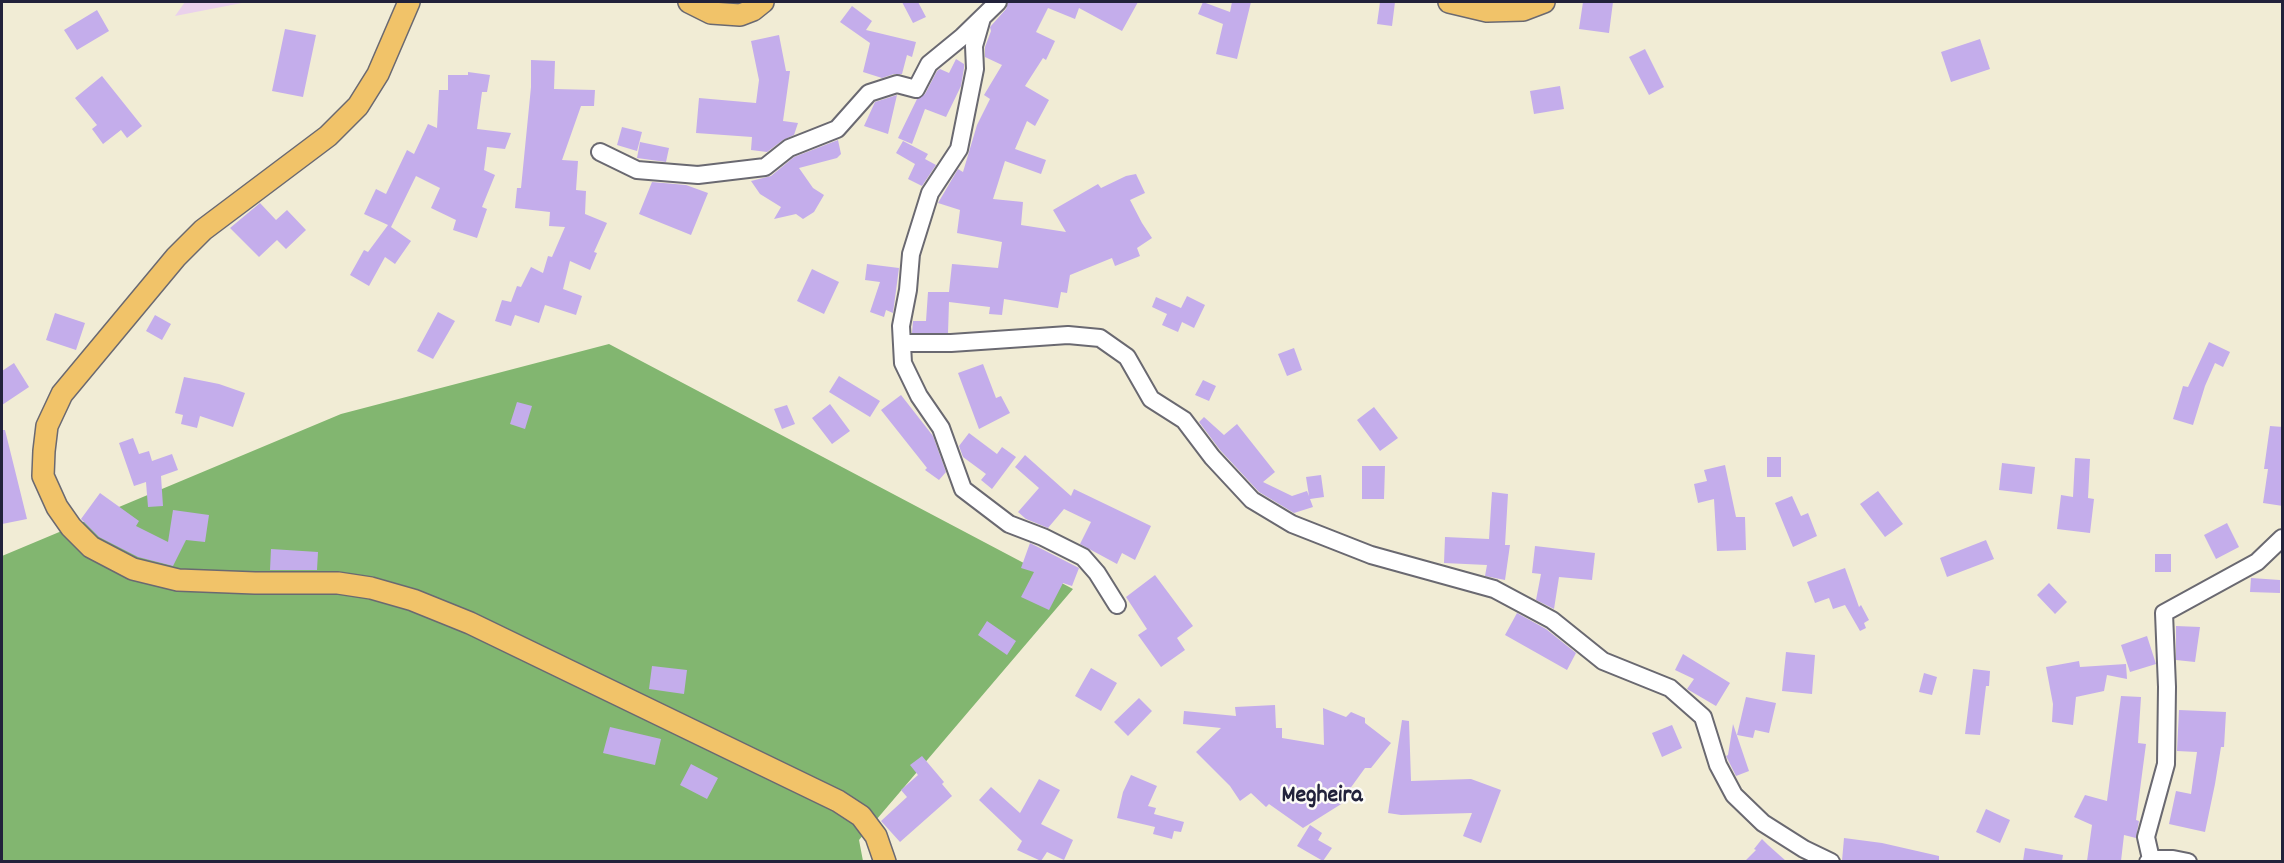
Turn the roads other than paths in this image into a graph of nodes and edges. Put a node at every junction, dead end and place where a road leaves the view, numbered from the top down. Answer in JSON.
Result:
{"nodes":[{"id":1,"x":409,"y":2,"type":"edge"},
{"id":2,"x":689,"y":2,"type":"edge"},
{"id":3,"x":763,"y":2,"type":"edge"},
{"id":4,"x":998,"y":2,"type":"edge"},
{"id":5,"x":1449,"y":2,"type":"edge"},
{"id":6,"x":1544,"y":2,"type":"edge"},
{"id":7,"x":982,"y":18,"type":"junction"},
{"id":8,"x":600,"y":152,"type":"dead end"},
{"id":9,"x":903,"y":343,"type":"junction"},
{"id":10,"x":2283,"y":538,"type":"edge"},
{"id":11,"x":1117,"y":605,"type":"dead end"},
{"id":12,"x":2149,"y":860,"type":"edge"},
{"id":13,"x":885,"y":861,"type":"edge"},
{"id":14,"x":1831,"y":861,"type":"edge"},
{"id":15,"x":2188,"y":861,"type":"edge"}],
"edges":[{"from":1,"to":13,"type":"main road"},
{"from":2,"to":3,"type":"main road"},
{"from":4,"to":7,"type":"street"},
{"from":5,"to":6,"type":"main road"},
{"from":7,"to":8,"type":"street"},
{"from":7,"to":9,"type":"street"},
{"from":9,"to":11,"type":"street"},
{"from":9,"to":14,"type":"street"},
{"from":10,"to":12,"type":"street"},
{"from":12,"to":15,"type":"street"}]}
